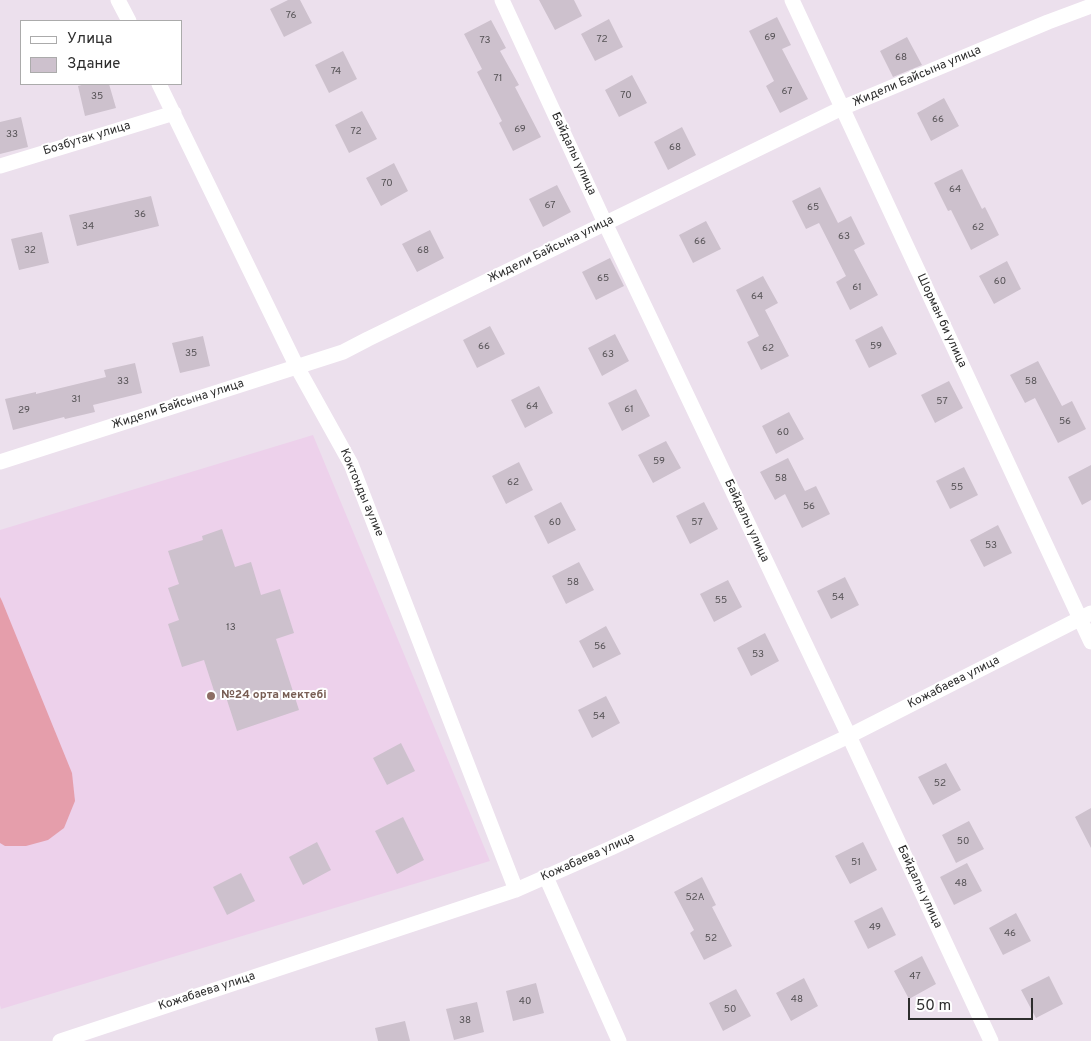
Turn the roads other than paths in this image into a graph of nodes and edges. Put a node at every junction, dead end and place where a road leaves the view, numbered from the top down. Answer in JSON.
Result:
{"nodes":[{"id":1,"x":118,"y":0,"type":"edge"},
{"id":2,"x":502,"y":0,"type":"edge"},
{"id":3,"x":792,"y":0,"type":"edge"},
{"id":4,"x":1091,"y":6,"type":"edge"},
{"id":5,"x":128,"y":20,"type":"edge"},
{"id":6,"x":160,"y":85,"type":"edge"},
{"id":7,"x":842,"y":108,"type":"junction"},
{"id":8,"x":174,"y":113,"type":"junction"},
{"id":9,"x":0,"y":166,"type":"edge"},
{"id":10,"x":605,"y":223,"type":"junction"},
{"id":11,"x":297,"y":367,"type":"junction"},
{"id":12,"x":0,"y":462,"type":"edge"},
{"id":13,"x":1086,"y":616,"type":"edge"},
{"id":14,"x":1091,"y":642,"type":"edge"},
{"id":15,"x":849,"y":736,"type":"junction"},
{"id":16,"x":546,"y":877,"type":"junction"},
{"id":17,"x":516,"y":890,"type":"junction"},
{"id":18,"x":60,"y":1041,"type":"edge"},
{"id":19,"x":619,"y":1041,"type":"edge"},
{"id":20,"x":991,"y":1041,"type":"edge"}],
"edges":[{"from":1,"to":5,"type":"street"},
{"from":2,"to":10,"type":"street","name":"Байдалы улица"},
{"from":3,"to":7,"type":"street","name":"Шорман би улица"},
{"from":4,"to":7,"type":"street","name":"Жидели Байсына улица"},
{"from":6,"to":8,"type":"street","name":"Коктонды аулие"},
{"from":7,"to":10,"type":"street","name":"Жидели Байсына улица"},
{"from":7,"to":13,"type":"street","name":"Шорман би улица"},
{"from":8,"to":9,"type":"street","name":"Бозбутак улица"},
{"from":8,"to":11,"type":"street","name":"Коктонды аулие"},
{"from":10,"to":11,"type":"street","name":"Жидели Байсына улица"},
{"from":10,"to":15,"type":"street","name":"Байдалы улица"},
{"from":11,"to":12,"type":"street","name":"Жидели Байсына улица"},
{"from":11,"to":17,"type":"street","name":"Коктонды аулие"},
{"from":13,"to":14,"type":"street","name":"Шорман би улица"},
{"from":13,"to":15,"type":"street","name":"Кожабаева улица"},
{"from":15,"to":16,"type":"street","name":"Кожабаева улица"},
{"from":15,"to":20,"type":"street","name":"Байдалы улица"},
{"from":16,"to":17,"type":"street","name":"Кожабаева улица"},
{"from":16,"to":19,"type":"street"},
{"from":17,"to":18,"type":"street","name":"Кожабаева улица"}]}
